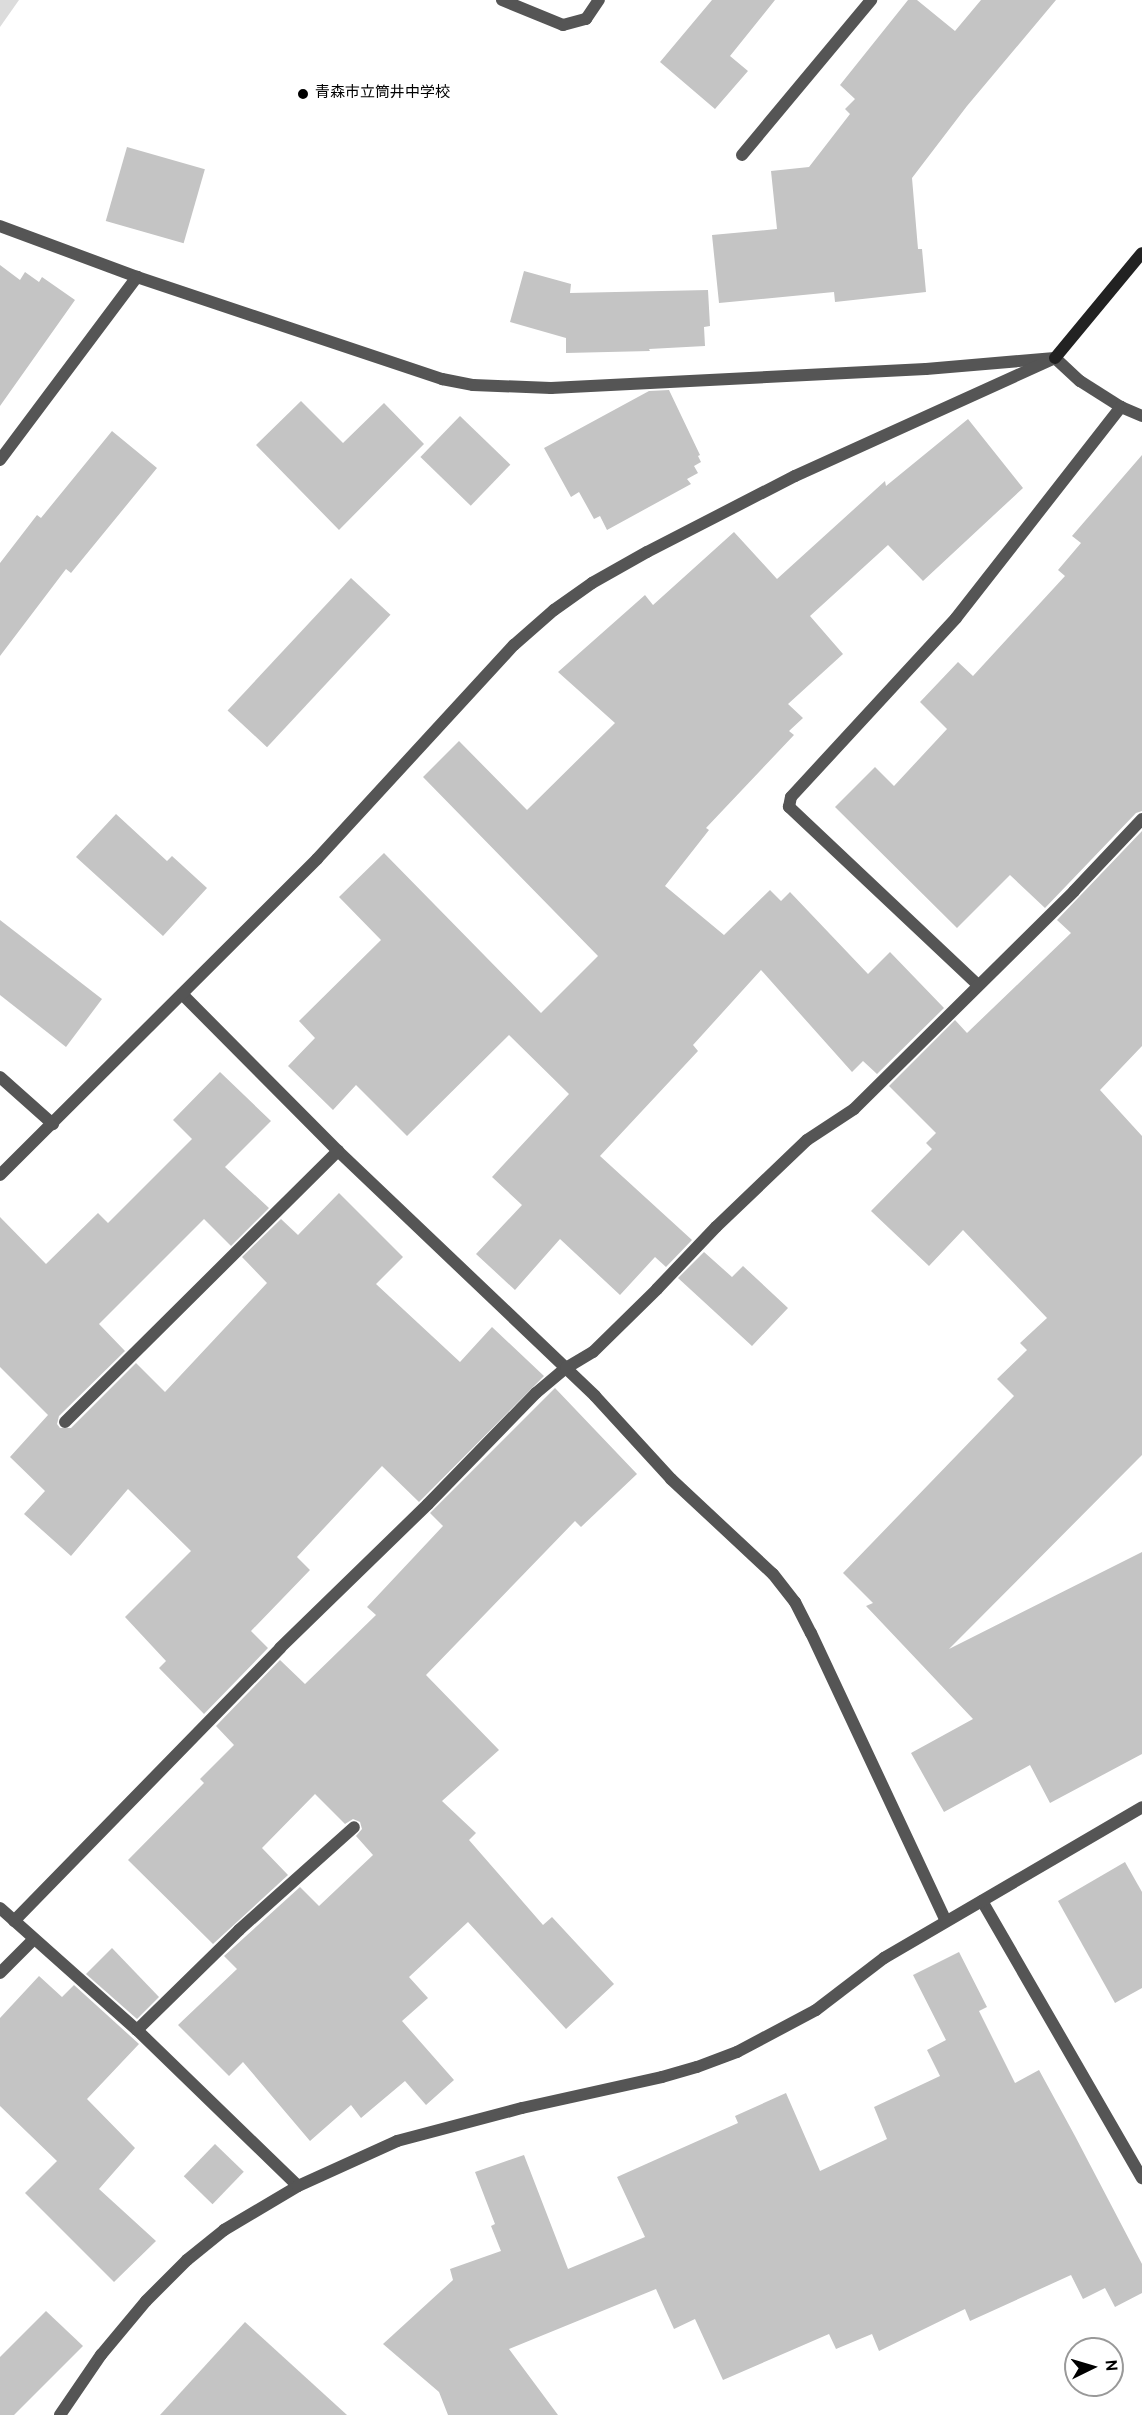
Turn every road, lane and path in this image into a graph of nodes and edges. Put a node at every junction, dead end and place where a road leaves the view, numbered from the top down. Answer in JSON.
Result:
{"nodes":[{"id":1,"x":502,"y":0,"type":"edge"},
{"id":2,"x":600,"y":0,"type":"edge"},
{"id":3,"x":871,"y":0,"type":"edge"},
{"id":4,"x":742,"y":155,"type":"dead end"},
{"id":5,"x":0,"y":226,"type":"edge"},
{"id":6,"x":1142,"y":253,"type":"edge"},
{"id":7,"x":137,"y":277,"type":"junction"},
{"id":8,"x":1055,"y":358,"type":"junction"},
{"id":9,"x":1122,"y":407,"type":"junction"},
{"id":10,"x":1142,"y":416,"type":"edge"},
{"id":11,"x":0,"y":460,"type":"edge"},
{"id":12,"x":1142,"y":819,"type":"edge"},
{"id":13,"x":978,"y":985,"type":"junction"},
{"id":14,"x":182,"y":994,"type":"junction"},
{"id":15,"x":0,"y":1077,"type":"edge"},
{"id":16,"x":53,"y":1124,"type":"junction"},
{"id":17,"x":338,"y":1151,"type":"junction"},
{"id":18,"x":0,"y":1175,"type":"edge"},
{"id":19,"x":566,"y":1368,"type":"junction"},
{"id":20,"x":65,"y":1422,"type":"dead end"},
{"id":21,"x":1142,"y":1807,"type":"edge"},
{"id":22,"x":354,"y":1827,"type":"dead end"},
{"id":23,"x":982,"y":1901,"type":"junction"},
{"id":24,"x":0,"y":1908,"type":"edge"},
{"id":25,"x":14,"y":1921,"type":"junction"},
{"id":26,"x":946,"y":1922,"type":"junction"},
{"id":27,"x":34,"y":1939,"type":"junction"},
{"id":28,"x":0,"y":1973,"type":"edge"},
{"id":29,"x":137,"y":2030,"type":"junction"},
{"id":30,"x":1142,"y":2178,"type":"edge"},
{"id":31,"x":298,"y":2186,"type":"junction"},
{"id":32,"x":60,"y":2415,"type":"edge"}],
"edges":[{"from":1,"to":2,"type":"street"},
{"from":3,"to":4,"type":"street"},
{"from":5,"to":7,"type":"street"},
{"from":6,"to":8,"type":"street"},
{"from":7,"to":8,"type":"street"},
{"from":7,"to":11,"type":"street"},
{"from":8,"to":9,"type":"street"},
{"from":8,"to":14,"type":"street"},
{"from":9,"to":10,"type":"street"},
{"from":9,"to":13,"type":"street"},
{"from":12,"to":13,"type":"street"},
{"from":13,"to":19,"type":"street"},
{"from":14,"to":16,"type":"street"},
{"from":14,"to":17,"type":"street"},
{"from":15,"to":16,"type":"street"},
{"from":16,"to":18,"type":"street"},
{"from":17,"to":19,"type":"street"},
{"from":17,"to":20,"type":"street"},
{"from":19,"to":25,"type":"street"},
{"from":19,"to":26,"type":"street"},
{"from":21,"to":23,"type":"street"},
{"from":22,"to":29,"type":"street"},
{"from":23,"to":26,"type":"street"},
{"from":23,"to":30,"type":"street"},
{"from":24,"to":25,"type":"street"},
{"from":25,"to":27,"type":"street"},
{"from":26,"to":31,"type":"street"},
{"from":27,"to":28,"type":"street"},
{"from":27,"to":29,"type":"street"},
{"from":29,"to":31,"type":"street"},
{"from":31,"to":32,"type":"street"}]}
